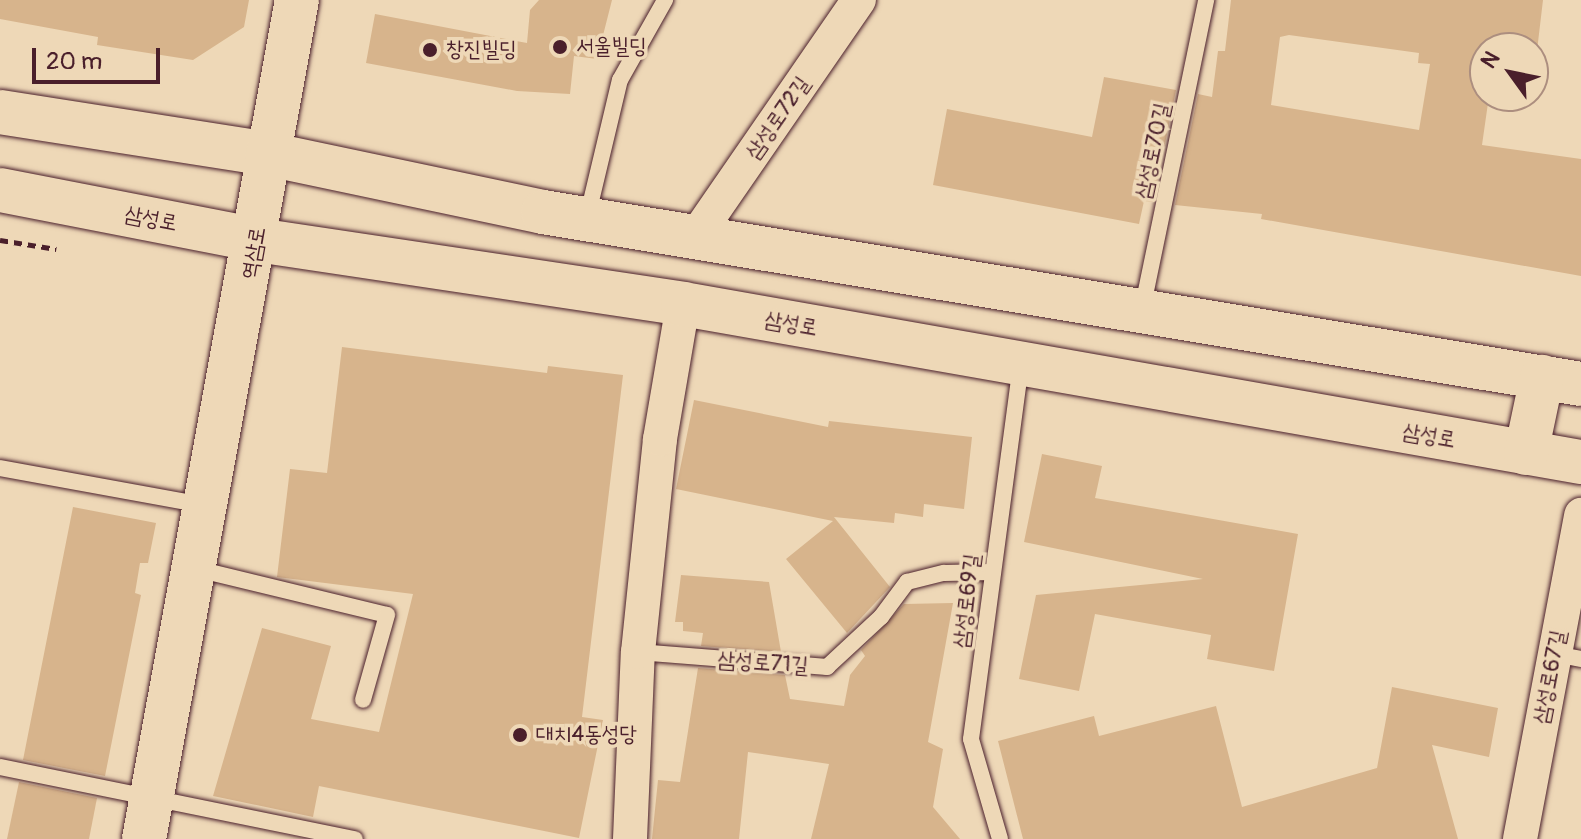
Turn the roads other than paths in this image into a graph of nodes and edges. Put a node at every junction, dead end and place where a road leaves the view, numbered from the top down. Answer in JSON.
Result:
{"nodes":[{"id":1,"x":297,"y":0,"type":"edge"},
{"id":2,"x":665,"y":0,"type":"edge"},
{"id":3,"x":859,"y":0,"type":"edge"},
{"id":4,"x":1206,"y":0,"type":"edge"},
{"id":5,"x":0,"y":112,"type":"edge"},
{"id":6,"x":268,"y":154,"type":"junction"},
{"id":7,"x":0,"y":190,"type":"edge"},
{"id":8,"x":587,"y":219,"type":"junction"},
{"id":9,"x":696,"y":236,"type":"junction"},
{"id":10,"x":257,"y":240,"type":"junction"},
{"id":11,"x":683,"y":304,"type":"junction"},
{"id":12,"x":1142,"y":311,"type":"junction"},
{"id":13,"x":1021,"y":366,"type":"junction"},
{"id":14,"x":1561,"y":381,"type":"edge"},
{"id":15,"x":1526,"y":453,"type":"junction"},
{"id":16,"x":1581,"y":462,"type":"edge"},
{"id":17,"x":0,"y":468,"type":"edge"},
{"id":18,"x":206,"y":506,"type":"junction"},
{"id":19,"x":1581,"y":515,"type":"edge"},
{"id":20,"x":195,"y":568,"type":"junction"},
{"id":21,"x":993,"y":572,"type":"junction"},
{"id":22,"x":638,"y":652,"type":"junction"},
{"id":23,"x":1568,"y":656,"type":"edge"},
{"id":24,"x":363,"y":700,"type":"dead end"},
{"id":25,"x":0,"y":767,"type":"edge"},
{"id":26,"x":148,"y":818,"type":"edge"},
{"id":27,"x":355,"y":839,"type":"edge"},
{"id":28,"x":630,"y":839,"type":"edge"},
{"id":29,"x":1000,"y":839,"type":"edge"},
{"id":30,"x":1520,"y":839,"type":"edge"}],
"edges":[{"from":1,"to":6,"type":"main road","name":"역삼로"},
{"from":2,"to":8,"type":"lane"},
{"from":3,"to":9,"type":"street","name":"삼성로72길"},
{"from":4,"to":12,"type":"lane","name":"삼성로70길"},
{"from":5,"to":6,"type":"main road"},
{"from":6,"to":8,"type":"main road"},
{"from":6,"to":10,"type":"main road","name":"역삼로"},
{"from":7,"to":10,"type":"main road","name":"삼성로"},
{"from":8,"to":9,"type":"main road"},
{"from":9,"to":12,"type":"main road"},
{"from":10,"to":11,"type":"main road","name":"삼성로"},
{"from":10,"to":18,"type":"main road","name":"역삼로"},
{"from":11,"to":13,"type":"main road","name":"삼성로"},
{"from":11,"to":22,"type":"street"},
{"from":12,"to":14,"type":"main road"},
{"from":13,"to":15,"type":"main road","name":"삼성로"},
{"from":13,"to":21,"type":"lane","name":"삼성로69길"},
{"from":14,"to":15,"type":"main road"},
{"from":15,"to":16,"type":"main road","name":"삼성로"},
{"from":17,"to":18,"type":"lane"},
{"from":18,"to":20,"type":"main road","name":"역삼로"},
{"from":19,"to":23,"type":"street","name":"삼성로67길"},
{"from":20,"to":24,"type":"lane"},
{"from":20,"to":26,"type":"main road","name":"역삼로"},
{"from":21,"to":22,"type":"lane","name":"삼성로71길"},
{"from":21,"to":29,"type":"lane","name":"삼성로69길"},
{"from":22,"to":28,"type":"street"},
{"from":23,"to":30,"type":"street","name":"삼성로67길"},
{"from":25,"to":26,"type":"lane"},
{"from":26,"to":27,"type":"lane"}]}
